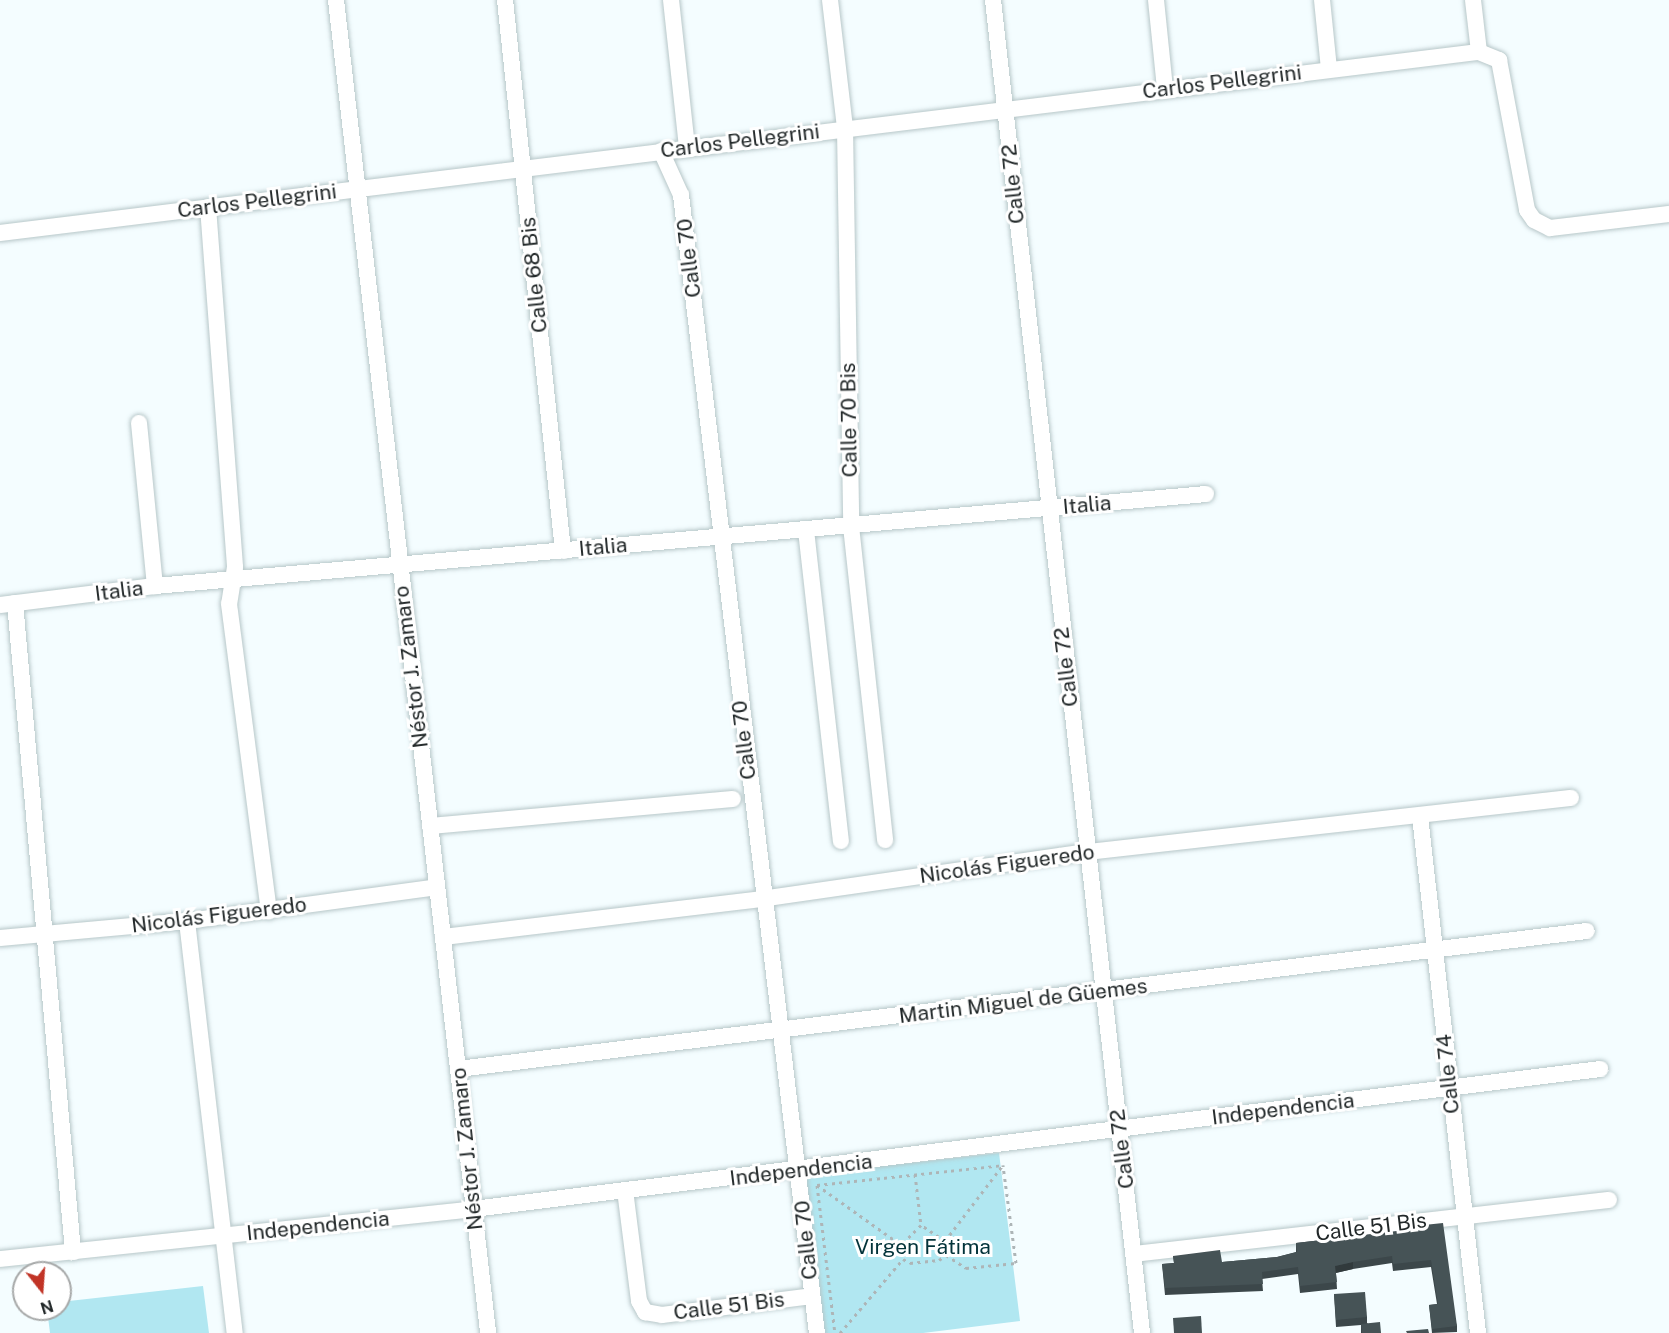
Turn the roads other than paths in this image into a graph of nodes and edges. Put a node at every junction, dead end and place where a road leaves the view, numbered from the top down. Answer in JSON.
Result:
{"nodes":[{"id":1,"x":336,"y":0,"type":"edge"},
{"id":2,"x":505,"y":0,"type":"edge"},
{"id":3,"x":671,"y":0,"type":"edge"},
{"id":4,"x":830,"y":0,"type":"edge"},
{"id":5,"x":993,"y":0,"type":"edge"},
{"id":6,"x":1156,"y":0,"type":"edge"},
{"id":7,"x":1322,"y":0,"type":"edge"},
{"id":8,"x":1473,"y":0,"type":"edge"},
{"id":9,"x":1479,"y":52,"type":"junction"},
{"id":10,"x":1329,"y":69,"type":"junction"},
{"id":11,"x":1164,"y":89,"type":"junction"},
{"id":12,"x":1005,"y":109,"type":"junction"},
{"id":13,"x":845,"y":128,"type":"junction"},
{"id":14,"x":687,"y":147,"type":"junction"},
{"id":15,"x":661,"y":151,"type":"junction"},
{"id":16,"x":523,"y":167,"type":"junction"},
{"id":17,"x":357,"y":189,"type":"junction"},
{"id":18,"x":208,"y":207,"type":"junction"},
{"id":19,"x":1669,"y":214,"type":"edge"},
{"id":20,"x":0,"y":232,"type":"edge"},
{"id":21,"x":138,"y":423,"type":"dead end"},
{"id":22,"x":1206,"y":494,"type":"dead end"},
{"id":23,"x":1048,"y":509,"type":"junction"},
{"id":24,"x":850,"y":526,"type":"junction"},
{"id":25,"x":806,"y":530,"type":"junction"},
{"id":26,"x":721,"y":538,"type":"junction"},
{"id":27,"x":563,"y":551,"type":"junction"},
{"id":28,"x":399,"y":566,"type":"junction"},
{"id":29,"x":233,"y":581,"type":"junction"},
{"id":30,"x":155,"y":586,"type":"junction"},
{"id":31,"x":8,"y":604,"type":"edge"},
{"id":32,"x":1571,"y":798,"type":"dead end"},
{"id":33,"x":733,"y":799,"type":"dead end"},
{"id":34,"x":1420,"y":816,"type":"junction"},
{"id":35,"x":430,"y":826,"type":"junction"},
{"id":36,"x":885,"y":840,"type":"dead end"},
{"id":37,"x":841,"y":842,"type":"dead end"},
{"id":38,"x":1088,"y":852,"type":"junction"},
{"id":39,"x":437,"y":887,"type":"junction"},
{"id":40,"x":768,"y":898,"type":"junction"},
{"id":41,"x":269,"y":910,"type":"junction"},
{"id":42,"x":187,"y":921,"type":"junction"},
{"id":43,"x":1587,"y":931,"type":"dead end"},
{"id":44,"x":43,"y":933,"type":"junction"},
{"id":45,"x":443,"y":937,"type":"junction"},
{"id":46,"x":0,"y":938,"type":"edge"},
{"id":47,"x":1434,"y":950,"type":"junction"},
{"id":48,"x":1104,"y":990,"type":"junction"},
{"id":49,"x":782,"y":1031,"type":"junction"},
{"id":50,"x":458,"y":1069,"type":"junction"},
{"id":51,"x":1600,"y":1069,"type":"dead end"},
{"id":52,"x":1449,"y":1088,"type":"junction"},
{"id":53,"x":1120,"y":1130,"type":"junction"},
{"id":54,"x":798,"y":1170,"type":"junction"},
{"id":55,"x":625,"y":1190,"type":"junction"},
{"id":56,"x":1609,"y":1200,"type":"dead end"},
{"id":57,"x":473,"y":1209,"type":"junction"},
{"id":58,"x":1465,"y":1216,"type":"junction"},
{"id":59,"x":224,"y":1236,"type":"junction"},
{"id":60,"x":73,"y":1252,"type":"junction"},
{"id":61,"x":1134,"y":1254,"type":"junction"},
{"id":62,"x":0,"y":1259,"type":"edge"},
{"id":63,"x":812,"y":1296,"type":"junction"},
{"id":64,"x":235,"y":1333,"type":"edge"},
{"id":65,"x":488,"y":1333,"type":"edge"},
{"id":66,"x":817,"y":1333,"type":"edge"},
{"id":67,"x":1142,"y":1333,"type":"edge"},
{"id":68,"x":1478,"y":1333,"type":"edge"}],
"edges":[{"from":1,"to":17,"type":"street","name":"Néstor J. Zamaro"},
{"from":2,"to":16,"type":"street","name":"Calle 68 Bis"},
{"from":3,"to":14,"type":"street"},
{"from":4,"to":13,"type":"street","name":"Calle 70 Bis"},
{"from":5,"to":12,"type":"street","name":"Calle 72"},
{"from":6,"to":11,"type":"street"},
{"from":7,"to":10,"type":"street"},
{"from":8,"to":9,"type":"street"},
{"from":9,"to":10,"type":"street","name":"Carlos Pellegrini"},
{"from":9,"to":19,"type":"street"},
{"from":10,"to":11,"type":"street","name":"Carlos Pellegrini"},
{"from":11,"to":12,"type":"street","name":"Carlos Pellegrini"},
{"from":12,"to":13,"type":"street","name":"Carlos Pellegrini"},
{"from":12,"to":23,"type":"street","name":"Calle 72"},
{"from":13,"to":14,"type":"street","name":"Carlos Pellegrini"},
{"from":13,"to":24,"type":"street","name":"Calle 70 Bis"},
{"from":14,"to":15,"type":"street","name":"Carlos Pellegrini"},
{"from":15,"to":16,"type":"street","name":"Carlos Pellegrini"},
{"from":15,"to":26,"type":"street","name":"Calle 70"},
{"from":16,"to":17,"type":"street","name":"Carlos Pellegrini"},
{"from":16,"to":27,"type":"street","name":"Calle 68 Bis"},
{"from":17,"to":18,"type":"street","name":"Carlos Pellegrini"},
{"from":17,"to":28,"type":"street","name":"Néstor J. Zamaro"},
{"from":18,"to":20,"type":"street","name":"Carlos Pellegrini"},
{"from":18,"to":29,"type":"street"},
{"from":21,"to":30,"type":"street"},
{"from":22,"to":23,"type":"street","name":"Italia"},
{"from":23,"to":24,"type":"street","name":"Italia"},
{"from":23,"to":38,"type":"street","name":"Calle 72"},
{"from":24,"to":25,"type":"street","name":"Italia"},
{"from":24,"to":36,"type":"street","name":"Calle 70 Bis"},
{"from":25,"to":26,"type":"street","name":"Italia"},
{"from":25,"to":37,"type":"street"},
{"from":26,"to":27,"type":"street","name":"Italia"},
{"from":26,"to":40,"type":"street","name":"Calle 70"},
{"from":27,"to":28,"type":"street","name":"Italia"},
{"from":28,"to":29,"type":"street","name":"Italia"},
{"from":28,"to":35,"type":"street","name":"Néstor J. Zamaro"},
{"from":29,"to":30,"type":"street","name":"Italia"},
{"from":29,"to":41,"type":"street"},
{"from":30,"to":31,"type":"street","name":"Italia"},
{"from":31,"to":44,"type":"street"},
{"from":32,"to":34,"type":"street","name":"Nicolás Figueredo"},
{"from":33,"to":35,"type":"street"},
{"from":34,"to":38,"type":"street","name":"Nicolás Figueredo"},
{"from":34,"to":47,"type":"street","name":"Calle 74"},
{"from":35,"to":39,"type":"street","name":"Néstor J. Zamaro"},
{"from":38,"to":40,"type":"street","name":"Nicolás Figueredo"},
{"from":38,"to":48,"type":"street","name":"Calle 72"},
{"from":39,"to":41,"type":"street","name":"Nicolás Figueredo"},
{"from":39,"to":45,"type":"street","name":"Néstor J. Zamaro"},
{"from":40,"to":45,"type":"street","name":"Nicolás Figueredo"},
{"from":40,"to":49,"type":"street","name":"Calle 70"},
{"from":41,"to":42,"type":"street","name":"Nicolás Figueredo"},
{"from":42,"to":44,"type":"street","name":"Nicolás Figueredo"},
{"from":42,"to":59,"type":"street"},
{"from":43,"to":47,"type":"street","name":"Martin Miguel de Güemes"},
{"from":44,"to":46,"type":"street","name":"Nicolás Figueredo"},
{"from":44,"to":60,"type":"street"},
{"from":45,"to":50,"type":"street","name":"Néstor J. Zamaro"},
{"from":47,"to":48,"type":"street","name":"Martin Miguel de Güemes"},
{"from":47,"to":52,"type":"street","name":"Calle 74"},
{"from":48,"to":49,"type":"street","name":"Martin Miguel de Güemes"},
{"from":48,"to":53,"type":"street","name":"Calle 72"},
{"from":49,"to":50,"type":"street","name":"Martin Miguel de Güemes"},
{"from":49,"to":54,"type":"street","name":"Calle 70"},
{"from":50,"to":57,"type":"street","name":"Néstor J. Zamaro"},
{"from":51,"to":52,"type":"street","name":"Independencia"},
{"from":52,"to":53,"type":"street","name":"Independencia"},
{"from":52,"to":58,"type":"street","name":"Calle 74"},
{"from":53,"to":54,"type":"street","name":"Independencia"},
{"from":53,"to":61,"type":"street","name":"Calle 72"},
{"from":54,"to":55,"type":"street","name":"Independencia"},
{"from":54,"to":63,"type":"street","name":"Calle 70"},
{"from":55,"to":57,"type":"street","name":"Independencia"},
{"from":55,"to":63,"type":"street","name":"Calle 51 Bis"},
{"from":56,"to":58,"type":"street","name":"Calle 51 Bis"},
{"from":57,"to":59,"type":"street","name":"Independencia"},
{"from":57,"to":65,"type":"street","name":"Néstor J. Zamaro"},
{"from":58,"to":61,"type":"street","name":"Calle 51 Bis"},
{"from":58,"to":68,"type":"street","name":"Calle 74"},
{"from":59,"to":60,"type":"street","name":"Independencia"},
{"from":59,"to":64,"type":"street"},
{"from":60,"to":62,"type":"street","name":"Independencia"},
{"from":61,"to":67,"type":"street","name":"Calle 72"},
{"from":63,"to":66,"type":"street","name":"Calle 70"}]}
